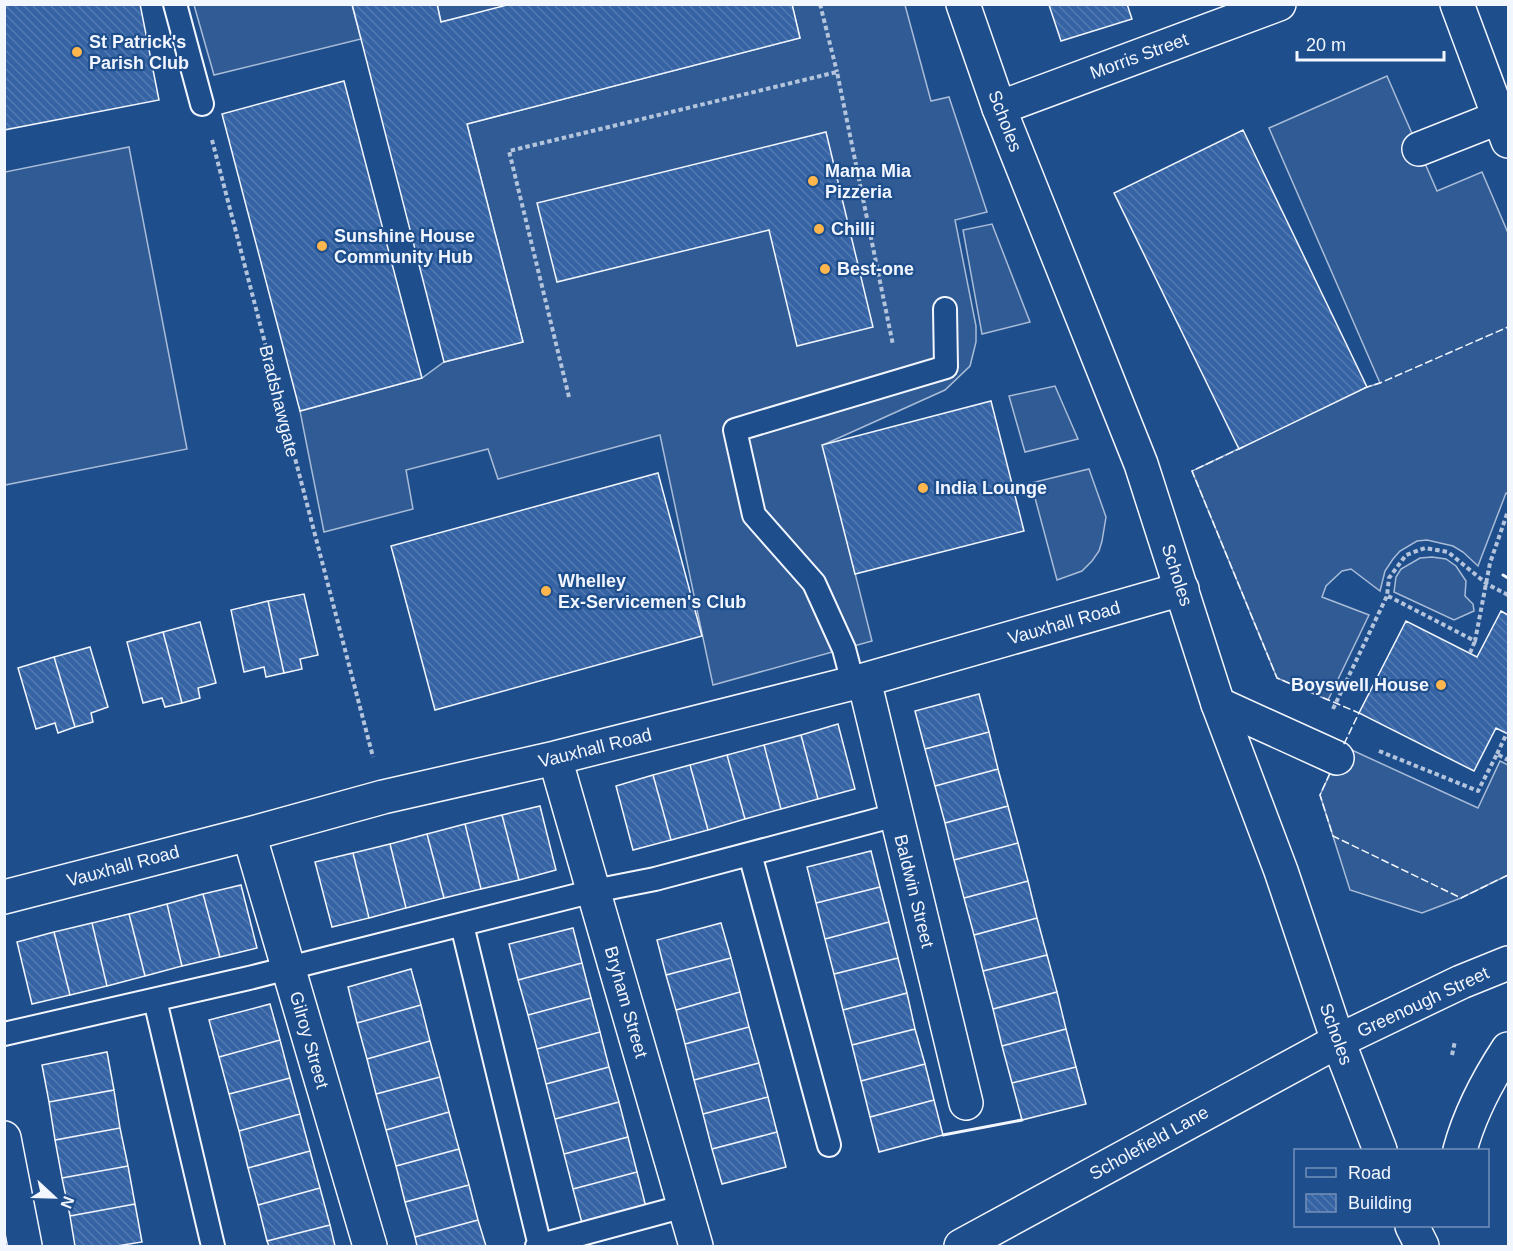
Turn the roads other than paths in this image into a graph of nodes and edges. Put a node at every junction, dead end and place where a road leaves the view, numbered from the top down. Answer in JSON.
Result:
{"nodes":[{"id":1,"x":175,"y":4,"type":"edge"},
{"id":2,"x":963,"y":4,"type":"edge"},
{"id":3,"x":1458,"y":4,"type":"edge"},
{"id":4,"x":1274,"y":5,"type":"edge"},
{"id":5,"x":202,"y":104,"type":"road end"},
{"id":6,"x":999,"y":108,"type":"junction"},
{"id":7,"x":1504,"y":129,"type":"edge"},
{"id":8,"x":1419,"y":149,"type":"dead end"},
{"id":9,"x":945,"y":309,"type":"dead end"},
{"id":10,"x":1182,"y":589,"type":"junction"},
{"id":11,"x":859,"y":682,"type":"junction"},
{"id":12,"x":1218,"y":704,"type":"junction"},
{"id":13,"x":555,"y":758,"type":"junction"},
{"id":14,"x":1337,"y":758,"type":"dead end"},
{"id":15,"x":896,"y":815,"type":"junction"},
{"id":16,"x":249,"y":834,"type":"junction"},
{"id":17,"x":750,"y":854,"type":"junction"},
{"id":18,"x":594,"y":891,"type":"junction"},
{"id":19,"x":4,"y":897,"type":"edge"},
{"id":20,"x":462,"y":925,"type":"junction"},
{"id":21,"x":1509,"y":963,"type":"edge"},
{"id":22,"x":288,"y":969,"type":"junction"},
{"id":23,"x":154,"y":1000,"type":"junction"},
{"id":24,"x":4,"y":1034,"type":"edge"},
{"id":25,"x":1338,"y":1041,"type":"junction"},
{"id":26,"x":1509,"y":1049,"type":"edge"},
{"id":27,"x":966,"y":1103,"type":"dead end"},
{"id":28,"x":4,"y":1138,"type":"edge"},
{"id":29,"x":829,"y":1145,"type":"dead end"},
{"id":30,"x":1380,"y":1149,"type":"edge"},
{"id":31,"x":1460,"y":1149,"type":"edge"},
{"id":32,"x":685,"y":1206,"type":"junction"},
{"id":33,"x":1412,"y":1227,"type":"edge"},
{"id":34,"x":1440,"y":1227,"type":"edge"},
{"id":35,"x":25,"y":1246,"type":"edge"},
{"id":36,"x":213,"y":1246,"type":"edge"},
{"id":37,"x":370,"y":1246,"type":"edge"},
{"id":38,"x":538,"y":1246,"type":"edge"},
{"id":39,"x":696,"y":1246,"type":"edge"},
{"id":40,"x":961,"y":1246,"type":"edge"},
{"id":41,"x":1422,"y":1246,"type":"edge"},
{"id":42,"x":1437,"y":1246,"type":"edge"}],
"edges":[{"from":1,"to":5,"type":"lane"},
{"from":2,"to":6,"type":"street","name":"Scholes"},
{"from":3,"to":7,"type":"street"},
{"from":4,"to":6,"type":"street","name":"Morris Street"},
{"from":6,"to":10,"type":"street","name":"Scholes"},
{"from":7,"to":8,"type":"street"},
{"from":9,"to":11,"type":"lane"},
{"from":10,"to":11,"type":"street","name":"Vauxhall Road"},
{"from":10,"to":12,"type":"street","name":"Scholes"},
{"from":11,"to":13,"type":"street","name":"Vauxhall Road"},
{"from":11,"to":15,"type":"street","name":"Baldwin Street"},
{"from":12,"to":14,"type":"street"},
{"from":12,"to":25,"type":"street","name":"Scholes"},
{"from":13,"to":16,"type":"street","name":"Vauxhall Road"},
{"from":13,"to":18,"type":"street","name":"Bryham Street"},
{"from":15,"to":17,"type":"lane"},
{"from":15,"to":27,"type":"street","name":"Baldwin Street"},
{"from":16,"to":19,"type":"street","name":"Vauxhall Road"},
{"from":16,"to":22,"type":"street","name":"Gilroy Street"},
{"from":17,"to":18,"type":"lane"},
{"from":17,"to":29,"type":"lane"},
{"from":18,"to":20,"type":"lane"},
{"from":18,"to":32,"type":"street","name":"Bryham Street"},
{"from":20,"to":22,"type":"lane"},
{"from":20,"to":38,"type":"lane"},
{"from":21,"to":25,"type":"street","name":"Greenough Street"},
{"from":22,"to":23,"type":"lane"},
{"from":22,"to":37,"type":"street","name":"Gilroy Street"},
{"from":23,"to":24,"type":"lane"},
{"from":23,"to":36,"type":"lane"},
{"from":25,"to":30,"type":"street","name":"Scholes"},
{"from":25,"to":40,"type":"street","name":"Scholefield Lane"},
{"from":26,"to":31,"type":"street"},
{"from":28,"to":35,"type":"street"},
{"from":32,"to":38,"type":"lane"},
{"from":32,"to":39,"type":"street","name":"Bryham Street"},
{"from":33,"to":41,"type":"street"},
{"from":34,"to":42,"type":"street"}]}
